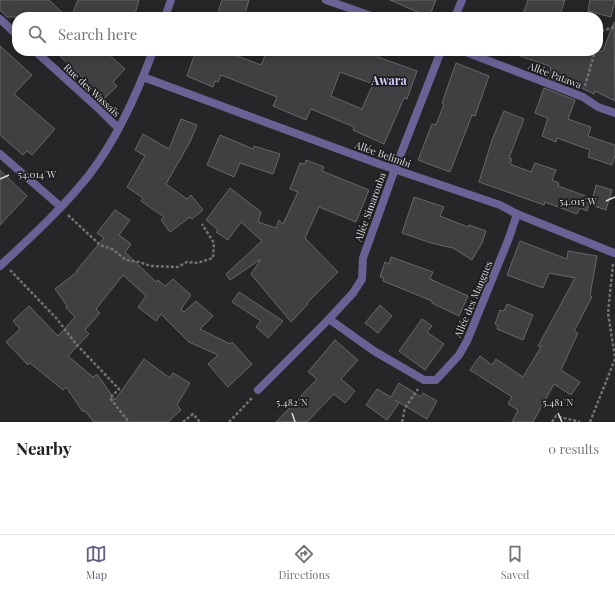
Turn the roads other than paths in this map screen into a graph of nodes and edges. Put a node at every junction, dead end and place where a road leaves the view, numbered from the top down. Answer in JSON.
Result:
{"nodes":[{"id":1,"x":171,"y":0,"type":"edge"},
{"id":2,"x":326,"y":0,"type":"edge"},
{"id":3,"x":462,"y":0,"type":"edge"},
{"id":4,"x":167,"y":12,"type":"edge"},
{"id":5,"x":360,"y":12,"type":"edge"},
{"id":6,"x":457,"y":12,"type":"edge"},
{"id":7,"x":0,"y":19,"type":"edge"},
{"id":8,"x":12,"y":30,"type":"edge"},
{"id":9,"x":41,"y":56,"type":"edge"},
{"id":10,"x":151,"y":56,"type":"edge"},
{"id":11,"x":439,"y":56,"type":"edge"},
{"id":12,"x":476,"y":56,"type":"edge"},
{"id":13,"x":143,"y":77,"type":"junction"},
{"id":14,"x":615,"y":113,"type":"edge"},
{"id":15,"x":118,"y":128,"type":"junction"},
{"id":16,"x":0,"y":154,"type":"edge"},
{"id":17,"x":395,"y":169,"type":"junction"},
{"id":18,"x":61,"y":207,"type":"junction"},
{"id":19,"x":517,"y":214,"type":"junction"},
{"id":20,"x":614,"y":253,"type":"edge"},
{"id":21,"x":2,"y":265,"type":"edge"},
{"id":22,"x":329,"y":319,"type":"junction"},
{"id":23,"x":258,"y":390,"type":"road end"}],
"edges":[{"from":1,"to":4,"type":"street"},
{"from":2,"to":5,"type":"street"},
{"from":3,"to":6,"type":"street"},
{"from":7,"to":8,"type":"street"},
{"from":9,"to":15,"type":"street","name":"Rue des Wassaïs"},
{"from":10,"to":13,"type":"street"},
{"from":11,"to":17,"type":"street","name":"Allée Simarouba"},
{"from":12,"to":14,"type":"street","name":"Allée Patawa"},
{"from":13,"to":15,"type":"street"},
{"from":13,"to":17,"type":"street","name":"Allée Belimbi"},
{"from":15,"to":18,"type":"street"},
{"from":16,"to":18,"type":"street"},
{"from":17,"to":19,"type":"street","name":"Allée Belimbi"},
{"from":17,"to":22,"type":"street","name":"Allée Simarouba"},
{"from":18,"to":21,"type":"street"},
{"from":19,"to":20,"type":"street","name":"Allée Belimbi"},
{"from":19,"to":22,"type":"street","name":"Allée des Mangues"},
{"from":22,"to":23,"type":"street","name":"Allée Simarouba"}]}
